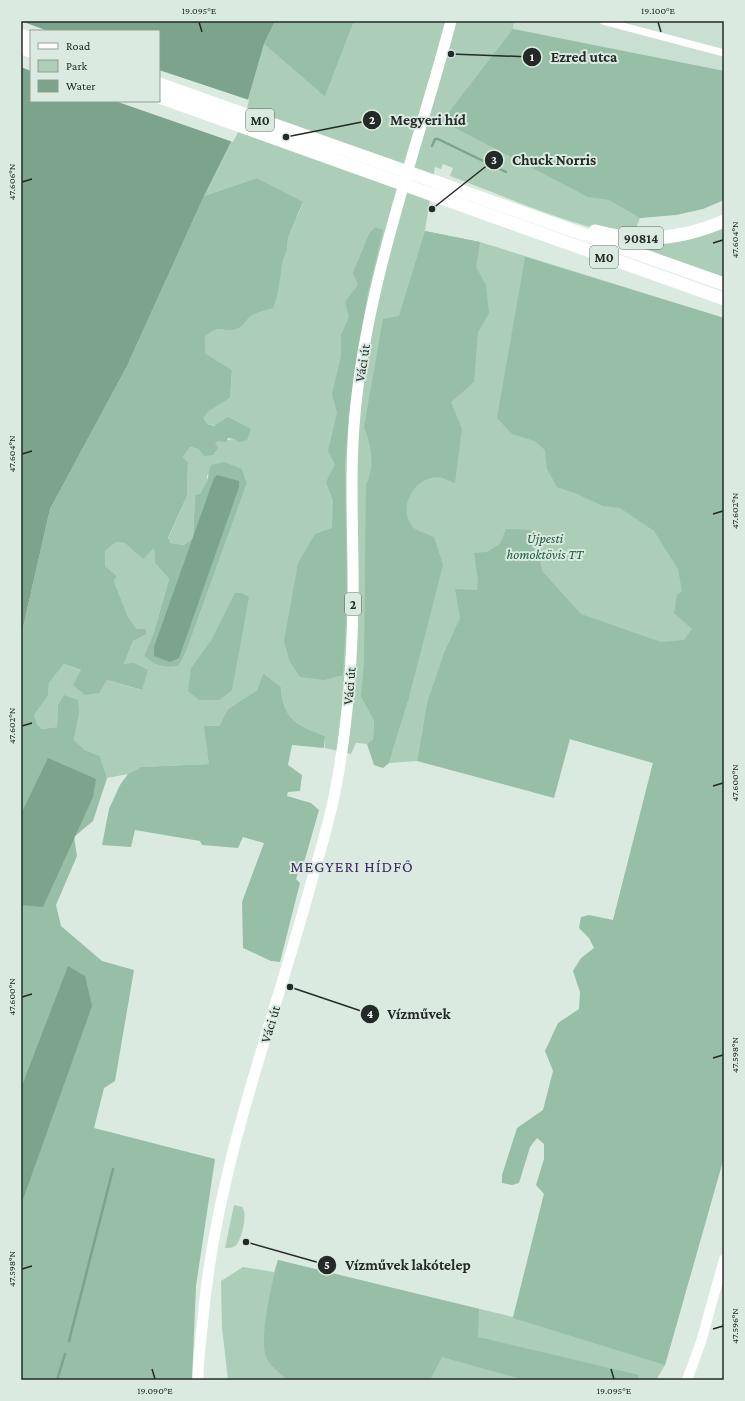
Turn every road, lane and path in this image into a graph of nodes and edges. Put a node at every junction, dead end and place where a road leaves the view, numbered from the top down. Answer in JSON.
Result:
{"nodes":[{"id":1,"x":451,"y":21,"type":"edge"},
{"id":2,"x":603,"y":21,"type":"edge"},
{"id":3,"x":724,"y":53,"type":"edge"},
{"id":4,"x":160,"y":84,"type":"edge"},
{"id":5,"x":160,"y":97,"type":"edge"},
{"id":6,"x":443,"y":191,"type":"junction"},
{"id":7,"x":724,"y":221,"type":"edge"},
{"id":8,"x":556,"y":225,"type":"junction"},
{"id":9,"x":724,"y":284,"type":"edge"},
{"id":10,"x":724,"y":299,"type":"edge"},
{"id":11,"x":724,"y":1260,"type":"edge"},
{"id":12,"x":201,"y":1345,"type":"junction"},
{"id":13,"x":198,"y":1380,"type":"edge"},
{"id":14,"x":204,"y":1380,"type":"edge"},
{"id":15,"x":687,"y":1380,"type":"edge"}],
"edges":[{"from":1,"to":12,"type":"main road","name":"Váci út","number":"2"},
{"from":2,"to":3,"type":"street"},
{"from":4,"to":6,"type":"highway","number":"M0"},
{"from":5,"to":6,"type":"highway","number":"M0"},
{"from":6,"to":8,"type":"highway","number":"M0"},
{"from":6,"to":10,"type":"highway","number":"M0"},
{"from":7,"to":8,"type":"highway","number":"90814"},
{"from":8,"to":9,"type":"highway","number":"M0"},
{"from":11,"to":15,"type":"main road"},
{"from":12,"to":13,"type":"main road","name":"Váci út","number":"2"},
{"from":12,"to":14,"type":"main road","name":"Váci út","number":"2"}]}
